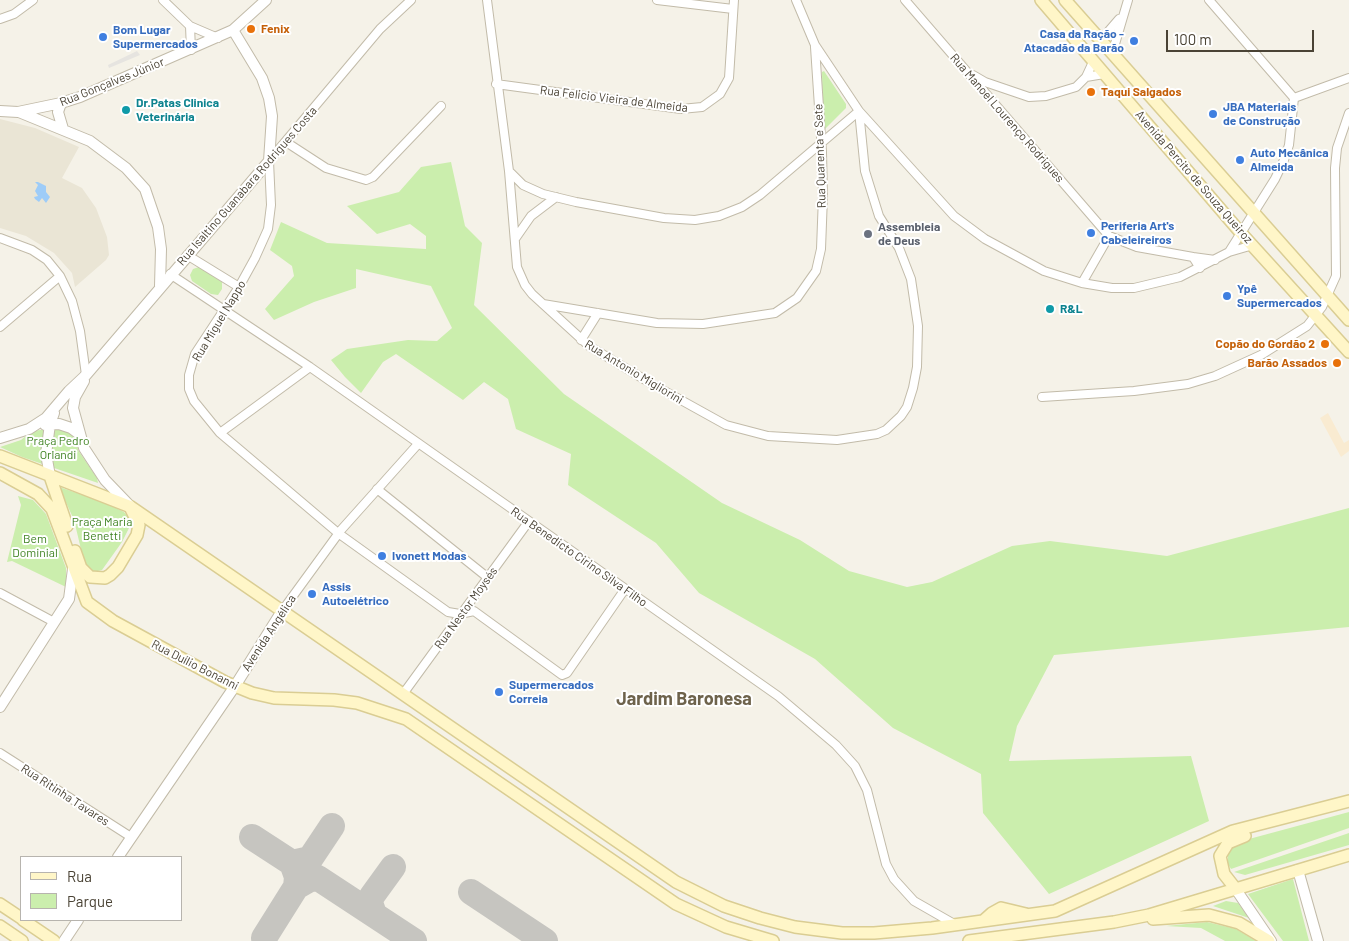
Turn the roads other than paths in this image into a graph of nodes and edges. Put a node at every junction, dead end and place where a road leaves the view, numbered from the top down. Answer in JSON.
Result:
{"nodes":[{"id":1,"x":163,"y":0,"type":"edge"},
{"id":2,"x":266,"y":0,"type":"edge"},
{"id":3,"x":411,"y":0,"type":"edge"},
{"id":4,"x":487,"y":0,"type":"edge"},
{"id":5,"x":657,"y":0,"type":"edge"},
{"id":6,"x":734,"y":0,"type":"edge"},
{"id":7,"x":796,"y":0,"type":"edge"},
{"id":8,"x":905,"y":0,"type":"edge"},
{"id":9,"x":1041,"y":0,"type":"edge"},
{"id":10,"x":1047,"y":0,"type":"edge"},
{"id":11,"x":1065,"y":0,"type":"edge"},
{"id":12,"x":1128,"y":0,"type":"edge"},
{"id":13,"x":1208,"y":0,"type":"edge"},
{"id":14,"x":32,"y":1,"type":"edge"},
{"id":15,"x":733,"y":9,"type":"junction"},
{"id":16,"x":1122,"y":15,"type":"junction"},
{"id":17,"x":0,"y":19,"type":"edge"},
{"id":18,"x":190,"y":26,"type":"junction"},
{"id":19,"x":232,"y":30,"type":"junction"},
{"id":20,"x":218,"y":38,"type":"junction"},
{"id":21,"x":1100,"y":41,"type":"junction"},
{"id":22,"x":815,"y":45,"type":"junction"},
{"id":23,"x":191,"y":50,"type":"junction"},
{"id":24,"x":1112,"y":54,"type":"junction"},
{"id":25,"x":1093,"y":62,"type":"junction"},
{"id":26,"x":967,"y":72,"type":"junction"},
{"id":27,"x":1104,"y":74,"type":"junction"},
{"id":28,"x":1086,"y":77,"type":"junction"},
{"id":29,"x":1349,"y":78,"type":"edge"},
{"id":30,"x":496,"y":84,"type":"junction"},
{"id":31,"x":1001,"y":88,"type":"junction"},
{"id":32,"x":1294,"y":98,"type":"junction"},
{"id":33,"x":993,"y":101,"type":"junction"},
{"id":34,"x":61,"y":103,"type":"junction"},
{"id":35,"x":441,"y":106,"type":"dead end"},
{"id":36,"x":0,"y":111,"type":"edge"},
{"id":37,"x":859,"y":111,"type":"junction"},
{"id":38,"x":18,"y":112,"type":"junction"},
{"id":39,"x":1349,"y":112,"type":"edge"},
{"id":40,"x":63,"y":129,"type":"junction"},
{"id":41,"x":286,"y":142,"type":"junction"},
{"id":42,"x":820,"y":143,"type":"junction"},
{"id":43,"x":269,"y":160,"type":"junction"},
{"id":44,"x":510,"y":171,"type":"junction"},
{"id":45,"x":556,"y":197,"type":"junction"},
{"id":46,"x":1253,"y":211,"type":"junction"},
{"id":47,"x":1240,"y":232,"type":"junction"},
{"id":48,"x":1109,"y":236,"type":"junction"},
{"id":49,"x":0,"y":238,"type":"edge"},
{"id":50,"x":515,"y":239,"type":"junction"},
{"id":51,"x":1253,"y":245,"type":"junction"},
{"id":52,"x":161,"y":249,"type":"junction"},
{"id":53,"x":1229,"y":252,"type":"junction"},
{"id":54,"x":187,"y":255,"type":"junction"},
{"id":55,"x":1193,"y":257,"type":"junction"},
{"id":56,"x":1215,"y":260,"type":"junction"},
{"id":57,"x":178,"y":266,"type":"junction"},
{"id":58,"x":1200,"y":268,"type":"junction"},
{"id":59,"x":170,"y":274,"type":"junction"},
{"id":60,"x":60,"y":276,"type":"junction"},
{"id":61,"x":1082,"y":283,"type":"junction"},
{"id":62,"x":160,"y":286,"type":"junction"},
{"id":63,"x":239,"y":287,"type":"junction"},
{"id":64,"x":1328,"y":296,"type":"junction"},
{"id":65,"x":542,"y":304,"type":"junction"},
{"id":66,"x":224,"y":308,"type":"junction"},
{"id":67,"x":598,"y":313,"type":"junction"},
{"id":68,"x":1316,"y":315,"type":"junction"},
{"id":69,"x":1349,"y":320,"type":"edge"},
{"id":70,"x":1307,"y":326,"type":"junction"},
{"id":71,"x":0,"y":327,"type":"edge"},
{"id":72,"x":1326,"y":327,"type":"junction"},
{"id":73,"x":581,"y":340,"type":"junction"},
{"id":74,"x":1349,"y":352,"type":"edge"},
{"id":75,"x":310,"y":367,"type":"junction"},
{"id":76,"x":86,"y":375,"type":"junction"},
{"id":77,"x":1042,"y":397,"type":"dead end"},
{"id":78,"x":56,"y":405,"type":"junction"},
{"id":79,"x":50,"y":424,"type":"junction"},
{"id":80,"x":29,"y":429,"type":"junction"},
{"id":81,"x":220,"y":433,"type":"junction"},
{"id":82,"x":79,"y":434,"type":"junction"},
{"id":83,"x":0,"y":438,"type":"edge"},
{"id":84,"x":418,"y":444,"type":"junction"},
{"id":85,"x":0,"y":456,"type":"edge"},
{"id":86,"x":0,"y":473,"type":"edge"},
{"id":87,"x":50,"y":476,"type":"junction"},
{"id":88,"x":377,"y":490,"type":"junction"},
{"id":89,"x":131,"y":507,"type":"junction"},
{"id":90,"x":56,"y":516,"type":"junction"},
{"id":91,"x":529,"y":522,"type":"junction"},
{"id":92,"x":338,"y":533,"type":"junction"},
{"id":93,"x":71,"y":539,"type":"junction"},
{"id":94,"x":73,"y":569,"type":"junction"},
{"id":95,"x":488,"y":577,"type":"junction"},
{"id":96,"x":625,"y":590,"type":"junction"},
{"id":97,"x":0,"y":593,"type":"edge"},
{"id":98,"x":282,"y":611,"type":"junction"},
{"id":99,"x":460,"y":614,"type":"junction"},
{"id":100,"x":54,"y":622,"type":"junction"},
{"id":101,"x":235,"y":686,"type":"junction"},
{"id":102,"x":403,"y":694,"type":"junction"},
{"id":103,"x":0,"y":707,"type":"edge"},
{"id":104,"x":0,"y":753,"type":"edge"},
{"id":105,"x":1349,"y":802,"type":"edge"},
{"id":106,"x":131,"y":837,"type":"junction"},
{"id":107,"x":1349,"y":851,"type":"edge"},
{"id":108,"x":1349,"y":855,"type":"edge"},
{"id":109,"x":119,"y":856,"type":"edge"},
{"id":110,"x":1322,"y":863,"type":"junction"},
{"id":111,"x":1298,"y":870,"type":"junction"},
{"id":112,"x":1224,"y":874,"type":"junction"},
{"id":113,"x":1258,"y":882,"type":"junction"},
{"id":114,"x":1234,"y":888,"type":"junction"},
{"id":115,"x":0,"y":904,"type":"edge"},
{"id":116,"x":938,"y":913,"type":"junction"},
{"id":117,"x":20,"y":918,"type":"edge"},
{"id":118,"x":25,"y":921,"type":"edge"},
{"id":119,"x":77,"y":921,"type":"edge"},
{"id":120,"x":1114,"y":922,"type":"junction"},
{"id":121,"x":956,"y":925,"type":"junction"},
{"id":122,"x":0,"y":926,"type":"edge"},
{"id":123,"x":932,"y":928,"type":"junction"},
{"id":124,"x":22,"y":941,"type":"edge"},
{"id":125,"x":54,"y":941,"type":"edge"},
{"id":126,"x":64,"y":941,"type":"edge"},
{"id":127,"x":773,"y":941,"type":"edge"},
{"id":128,"x":968,"y":941,"type":"edge"},
{"id":129,"x":1270,"y":941,"type":"edge"},
{"id":130,"x":1318,"y":941,"type":"edge"}],
"edges":[{"from":1,"to":18,"type":"street"},
{"from":2,"to":19,"type":"street","name":"Rua Gonçalves Júnior"},
{"from":3,"to":41,"type":"street","name":"Rua Isaltino Guanabara Rodrigues Costa"},
{"from":4,"to":30,"type":"street","name":"Rua Antonio Migliorini"},
{"from":5,"to":15,"type":"street"},
{"from":6,"to":15,"type":"street","name":"Rua Felicio Vieira de Almeida"},
{"from":7,"to":22,"type":"street"},
{"from":8,"to":26,"type":"street","name":"Rua Manoel Lourenço Rodrigues"},
{"from":9,"to":25,"type":"main road","name":"Avenida Percito de Souza Queiroz"},
{"from":10,"to":21,"type":"main road"},
{"from":11,"to":21,"type":"main road","name":"Avenida Percito de Souza Queiroz"},
{"from":12,"to":16,"type":"street"},
{"from":13,"to":32,"type":"street"},
{"from":14,"to":17,"type":"street"},
{"from":15,"to":30,"type":"street","name":"Rua Felicio Vieira de Almeida"},
{"from":16,"to":21,"type":"street"},
{"from":16,"to":24,"type":"street"},
{"from":18,"to":20,"type":"street"},
{"from":18,"to":23,"type":"street"},
{"from":19,"to":20,"type":"street","name":"Rua Gonçalves Júnior"},
{"from":19,"to":43,"type":"street","name":"Rua Miguel Nappo"},
{"from":20,"to":23,"type":"street","name":"Rua Gonçalves Júnior"},
{"from":21,"to":24,"type":"main road","name":"Avenida Percito de Souza Queiroz"},
{"from":22,"to":37,"type":"street"},
{"from":22,"to":42,"type":"street","name":"Rua Quarenta e Sete"},
{"from":23,"to":34,"type":"street","name":"Rua Gonçalves Júnior"},
{"from":24,"to":46,"type":"main road","name":"Avenida Percito de Souza Queiroz"},
{"from":25,"to":27,"type":"main road","name":"Avenida Percito de Souza Queiroz"},
{"from":25,"to":28,"type":"street"},
{"from":26,"to":31,"type":"street"},
{"from":26,"to":33,"type":"street","name":"Rua Manoel Lourenço Rodrigues"},
{"from":27,"to":28,"type":"street"},
{"from":27,"to":47,"type":"main road","name":"Avenida Percito de Souza Queiroz"},
{"from":28,"to":31,"type":"street"},
{"from":29,"to":32,"type":"street"},
{"from":30,"to":44,"type":"street","name":"Rua Antonio Migliorini"},
{"from":31,"to":33,"type":"street"},
{"from":32,"to":46,"type":"street"},
{"from":33,"to":48,"type":"street","name":"Rua Manoel Lourenço Rodrigues"},
{"from":34,"to":38,"type":"street","name":"Rua Gonçalves Júnior"},
{"from":34,"to":40,"type":"street"},
{"from":35,"to":41,"type":"street"},
{"from":36,"to":38,"type":"street","name":"Rua Gonçalves Júnior"},
{"from":37,"to":42,"type":"street"},
{"from":37,"to":61,"type":"street"},
{"from":37,"to":73,"type":"street","name":"Rua Antonio Migliorini"},
{"from":38,"to":40,"type":"street"},
{"from":39,"to":64,"type":"street"},
{"from":40,"to":52,"type":"street"},
{"from":41,"to":43,"type":"street","name":"Rua Isaltino Guanabara Rodrigues Costa"},
{"from":42,"to":45,"type":"street"},
{"from":42,"to":67,"type":"street","name":"Rua Quarenta e Sete"},
{"from":43,"to":54,"type":"street","name":"Rua Isaltino Guanabara Rodrigues Costa"},
{"from":43,"to":63,"type":"street","name":"Rua Miguel Nappo"},
{"from":44,"to":45,"type":"street"},
{"from":44,"to":50,"type":"street","name":"Rua Antonio Migliorini"},
{"from":45,"to":50,"type":"street"},
{"from":46,"to":47,"type":"street"},
{"from":46,"to":64,"type":"main road","name":"Avenida Percito de Souza Queiroz"},
{"from":47,"to":51,"type":"main road","name":"Avenida Percito de Souza Queiroz"},
{"from":47,"to":53,"type":"street"},
{"from":48,"to":55,"type":"street","name":"Rua Manoel Lourenço Rodrigues"},
{"from":48,"to":61,"type":"street"},
{"from":49,"to":60,"type":"street"},
{"from":50,"to":65,"type":"street","name":"Rua Antonio Migliorini"},
{"from":51,"to":53,"type":"street"},
{"from":51,"to":68,"type":"main road","name":"Avenida Percito de Souza Queiroz"},
{"from":52,"to":57,"type":"street"},
{"from":52,"to":62,"type":"street"},
{"from":53,"to":56,"type":"street"},
{"from":54,"to":57,"type":"street","name":"Rua Isaltino Guanabara Rodrigues Costa"},
{"from":54,"to":63,"type":"street"},
{"from":55,"to":56,"type":"street","name":"Rua Manoel Lourenço Rodrigues"},
{"from":55,"to":58,"type":"street"},
{"from":56,"to":58,"type":"street"},
{"from":57,"to":59,"type":"street","name":"Rua Isaltino Guanabara Rodrigues Costa"},
{"from":58,"to":61,"type":"street"},
{"from":59,"to":62,"type":"street","name":"Rua Isaltino Guanabara Rodrigues Costa"},
{"from":59,"to":66,"type":"street","name":"Rua Benedicto Cirino Silva Filho"},
{"from":60,"to":71,"type":"street"},
{"from":60,"to":76,"type":"street"},
{"from":62,"to":76,"type":"street","name":"Rua Isaltino Guanabara Rodrigues Costa"},
{"from":63,"to":66,"type":"street","name":"Rua Miguel Nappo"},
{"from":64,"to":68,"type":"street"},
{"from":64,"to":69,"type":"main road","name":"Avenida Percito de Souza Queiroz"},
{"from":65,"to":67,"type":"street","name":"Rua Quarenta e Sete"},
{"from":65,"to":73,"type":"street","name":"Rua Antonio Migliorini"},
{"from":66,"to":75,"type":"street","name":"Rua Benedicto Cirino Silva Filho"},
{"from":66,"to":81,"type":"street","name":"Rua Miguel Nappo"},
{"from":67,"to":73,"type":"street"},
{"from":68,"to":70,"type":"street"},
{"from":68,"to":72,"type":"main road","name":"Avenida Percito de Souza Queiroz"},
{"from":70,"to":72,"type":"street"},
{"from":70,"to":77,"type":"street"},
{"from":72,"to":74,"type":"main road","name":"Avenida Percito de Souza Queiroz"},
{"from":75,"to":81,"type":"street"},
{"from":75,"to":84,"type":"street","name":"Rua Benedicto Cirino Silva Filho"},
{"from":76,"to":78,"type":"street","name":"Rua Isaltino Guanabara Rodrigues Costa"},
{"from":76,"to":82,"type":"street","name":"Rua Isaltino Guanabara Rodrigues Costa"},
{"from":78,"to":79,"type":"street","name":"Rua Isaltino Guanabara Rodrigues Costa"},
{"from":78,"to":80,"type":"street","name":"Rua Isaltino Guanabara Rodrigues Costa"},
{"from":79,"to":80,"type":"street"},
{"from":79,"to":82,"type":"street"},
{"from":79,"to":87,"type":"street","name":"Rua Isaltino Guanabara Rodrigues Costa"},
{"from":80,"to":83,"type":"street","name":"Rua Isaltino Guanabara Rodrigues Costa"},
{"from":81,"to":92,"type":"street","name":"Rua Miguel Nappo"},
{"from":82,"to":89,"type":"street","name":"Rua Isaltino Guanabara Rodrigues Costa"},
{"from":84,"to":88,"type":"street","name":"Avenida Angélica"},
{"from":84,"to":91,"type":"street","name":"Rua Benedicto Cirino Silva Filho"},
{"from":85,"to":87,"type":"main road"},
{"from":86,"to":90,"type":"main road"},
{"from":87,"to":89,"type":"main road"},
{"from":87,"to":93,"type":"main road"},
{"from":88,"to":92,"type":"street","name":"Avenida Angélica"},
{"from":88,"to":95,"type":"street"},
{"from":89,"to":93,"type":"main road"},
{"from":89,"to":98,"type":"main road"},
{"from":90,"to":93,"type":"main road"},
{"from":90,"to":94,"type":"main road","name":"Rua Duílio Bonanni"},
{"from":91,"to":95,"type":"street","name":"Rua Nestor Moysés"},
{"from":91,"to":96,"type":"street","name":"Rua Benedicto Cirino Silva Filho"},
{"from":92,"to":98,"type":"street","name":"Avenida Angélica"},
{"from":92,"to":99,"type":"street","name":"Rua Miguel Nappo"},
{"from":93,"to":94,"type":"main road"},
{"from":94,"to":100,"type":"street"},
{"from":94,"to":101,"type":"main road","name":"Rua Duílio Bonanni"},
{"from":95,"to":99,"type":"street","name":"Rua Nestor Moysés"},
{"from":96,"to":99,"type":"street","name":"Rua Miguel Nappo"},
{"from":96,"to":116,"type":"street","name":"Rua Benedicto Cirino Silva Filho"},
{"from":97,"to":100,"type":"street"},
{"from":98,"to":101,"type":"street","name":"Avenida Angélica"},
{"from":98,"to":102,"type":"main road"},
{"from":99,"to":102,"type":"street","name":"Rua Nestor Moysés"},
{"from":100,"to":103,"type":"street"},
{"from":101,"to":106,"type":"street","name":"Avenida Angélica"},
{"from":101,"to":127,"type":"main road","name":"Rua Duílio Bonanni"},
{"from":102,"to":123,"type":"main road"},
{"from":104,"to":106,"type":"street","name":"Rua Ritinha Tavares"},
{"from":105,"to":112,"type":"main road"},
{"from":105,"to":121,"type":"main road"},
{"from":106,"to":109,"type":"street","name":"Avenida Angélica"},
{"from":107,"to":110,"type":"main road"},
{"from":108,"to":110,"type":"main road"},
{"from":110,"to":111,"type":"main road"},
{"from":111,"to":113,"type":"main road"},
{"from":111,"to":130,"type":"street"},
{"from":112,"to":113,"type":"main road"},
{"from":112,"to":114,"type":"main road"},
{"from":113,"to":114,"type":"main road"},
{"from":114,"to":120,"type":"main road"},
{"from":114,"to":129,"type":"street"},
{"from":115,"to":117,"type":"main road"},
{"from":116,"to":121,"type":"street","name":"Rua Benedicto Cirino Silva Filho"},
{"from":116,"to":123,"type":"street"},
{"from":118,"to":125,"type":"main road"},
{"from":119,"to":126,"type":"street"},
{"from":120,"to":128,"type":"main road"},
{"from":120,"to":129,"type":"main road"},
{"from":121,"to":123,"type":"main road"},
{"from":122,"to":124,"type":"main road"}]}
